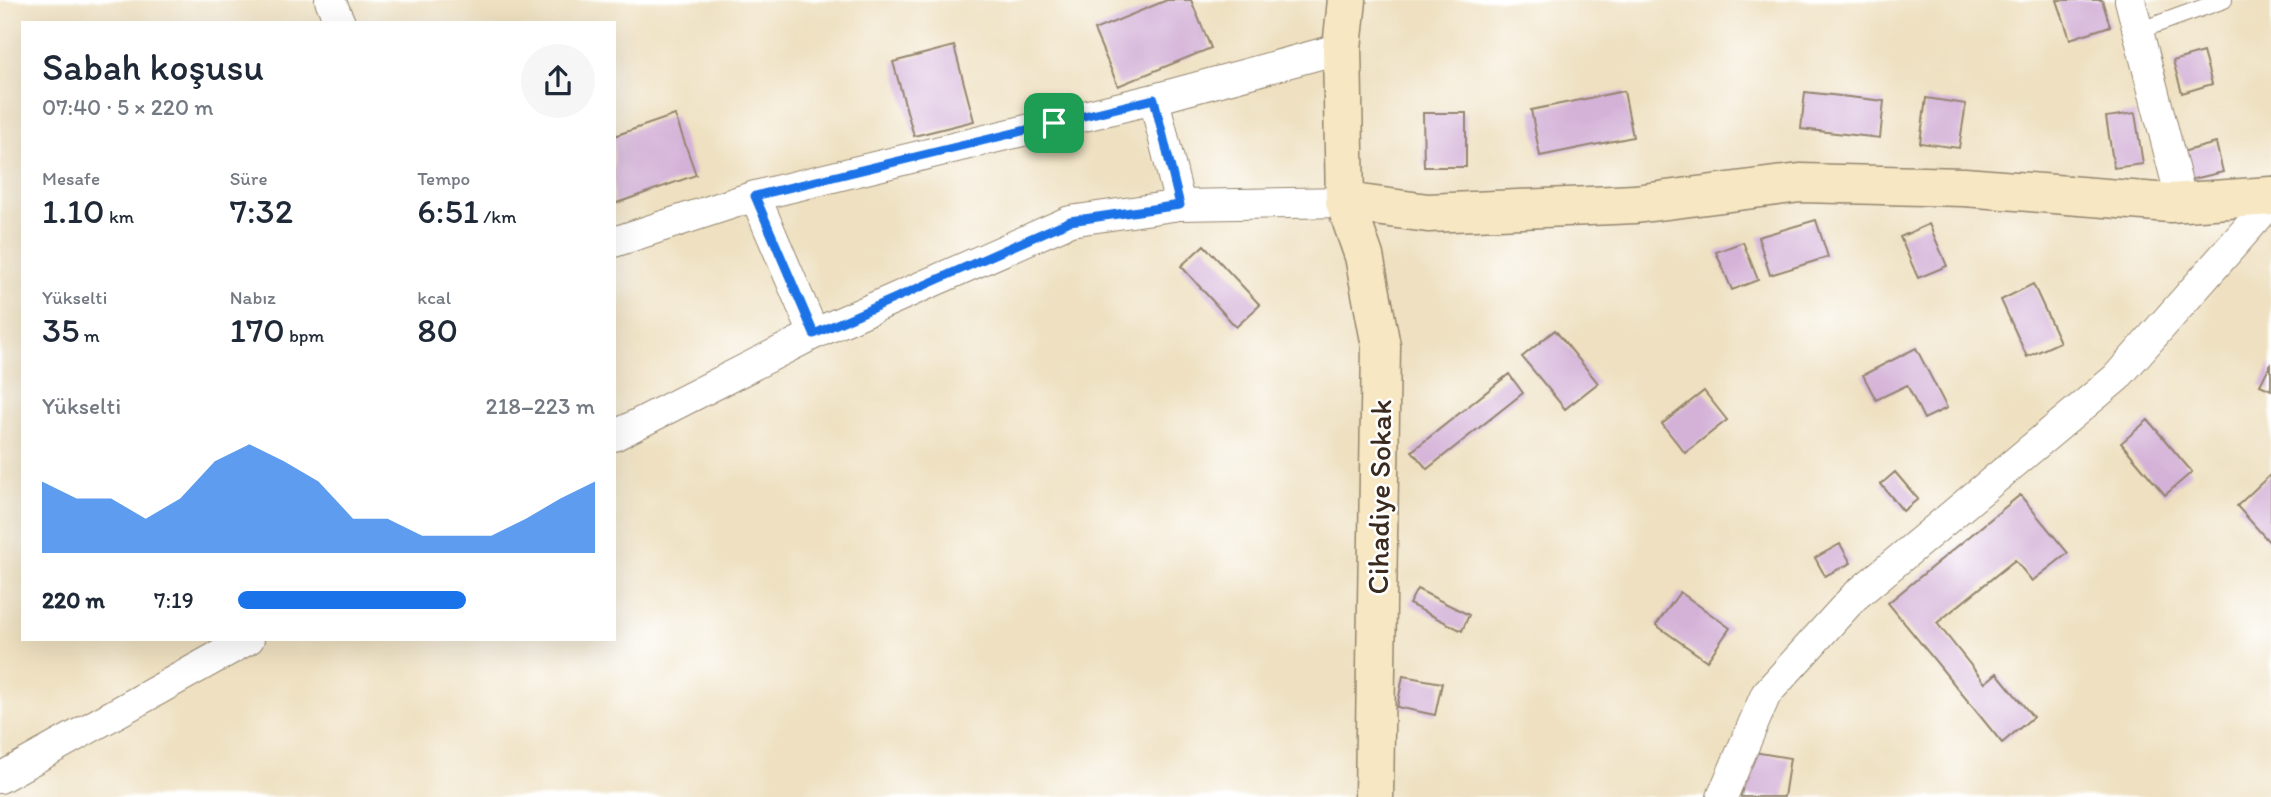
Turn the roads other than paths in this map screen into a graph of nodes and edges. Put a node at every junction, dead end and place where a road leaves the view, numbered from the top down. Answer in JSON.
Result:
{"nodes":[{"id":1,"x":330,"y":0,"type":"edge"},
{"id":2,"x":1348,"y":0,"type":"edge"},
{"id":3,"x":2130,"y":0,"type":"edge"},
{"id":4,"x":2224,"y":0,"type":"edge"},
{"id":5,"x":339,"y":21,"type":"edge"},
{"id":6,"x":2138,"y":31,"type":"junction"},
{"id":7,"x":1342,"y":48,"type":"junction"},
{"id":8,"x":1154,"y":99,"type":"junction"},
{"id":9,"x":755,"y":196,"type":"junction"},
{"id":10,"x":2271,"y":196,"type":"edge"},
{"id":11,"x":1346,"y":202,"type":"junction"},
{"id":12,"x":2182,"y":202,"type":"junction"},
{"id":13,"x":2271,"y":202,"type":"edge"},
{"id":14,"x":1180,"y":205,"type":"junction"},
{"id":15,"x":616,"y":241,"type":"edge"},
{"id":16,"x":814,"y":334,"type":"junction"},
{"id":17,"x":616,"y":435,"type":"edge"},
{"id":18,"x":245,"y":641,"type":"edge"},
{"id":19,"x":0,"y":778,"type":"edge"},
{"id":20,"x":1374,"y":797,"type":"edge"},
{"id":21,"x":1721,"y":797,"type":"edge"}],
"edges":[{"from":1,"to":5,"type":"street"},
{"from":2,"to":7,"type":"street","name":"Cihadiye Sokak"},
{"from":3,"to":6,"type":"street"},
{"from":4,"to":6,"type":"lane"},
{"from":6,"to":12,"type":"street"},
{"from":7,"to":8,"type":"street"},
{"from":7,"to":11,"type":"street","name":"Cihadiye Sokak"},
{"from":8,"to":9,"type":"street"},
{"from":8,"to":14,"type":"street"},
{"from":9,"to":15,"type":"street"},
{"from":9,"to":16,"type":"street"},
{"from":10,"to":12,"type":"street"},
{"from":11,"to":12,"type":"street"},
{"from":11,"to":14,"type":"street"},
{"from":11,"to":20,"type":"street","name":"Cihadiye Sokak"},
{"from":13,"to":21,"type":"street"},
{"from":14,"to":16,"type":"street"},
{"from":16,"to":17,"type":"street"},
{"from":18,"to":19,"type":"street"}]}
